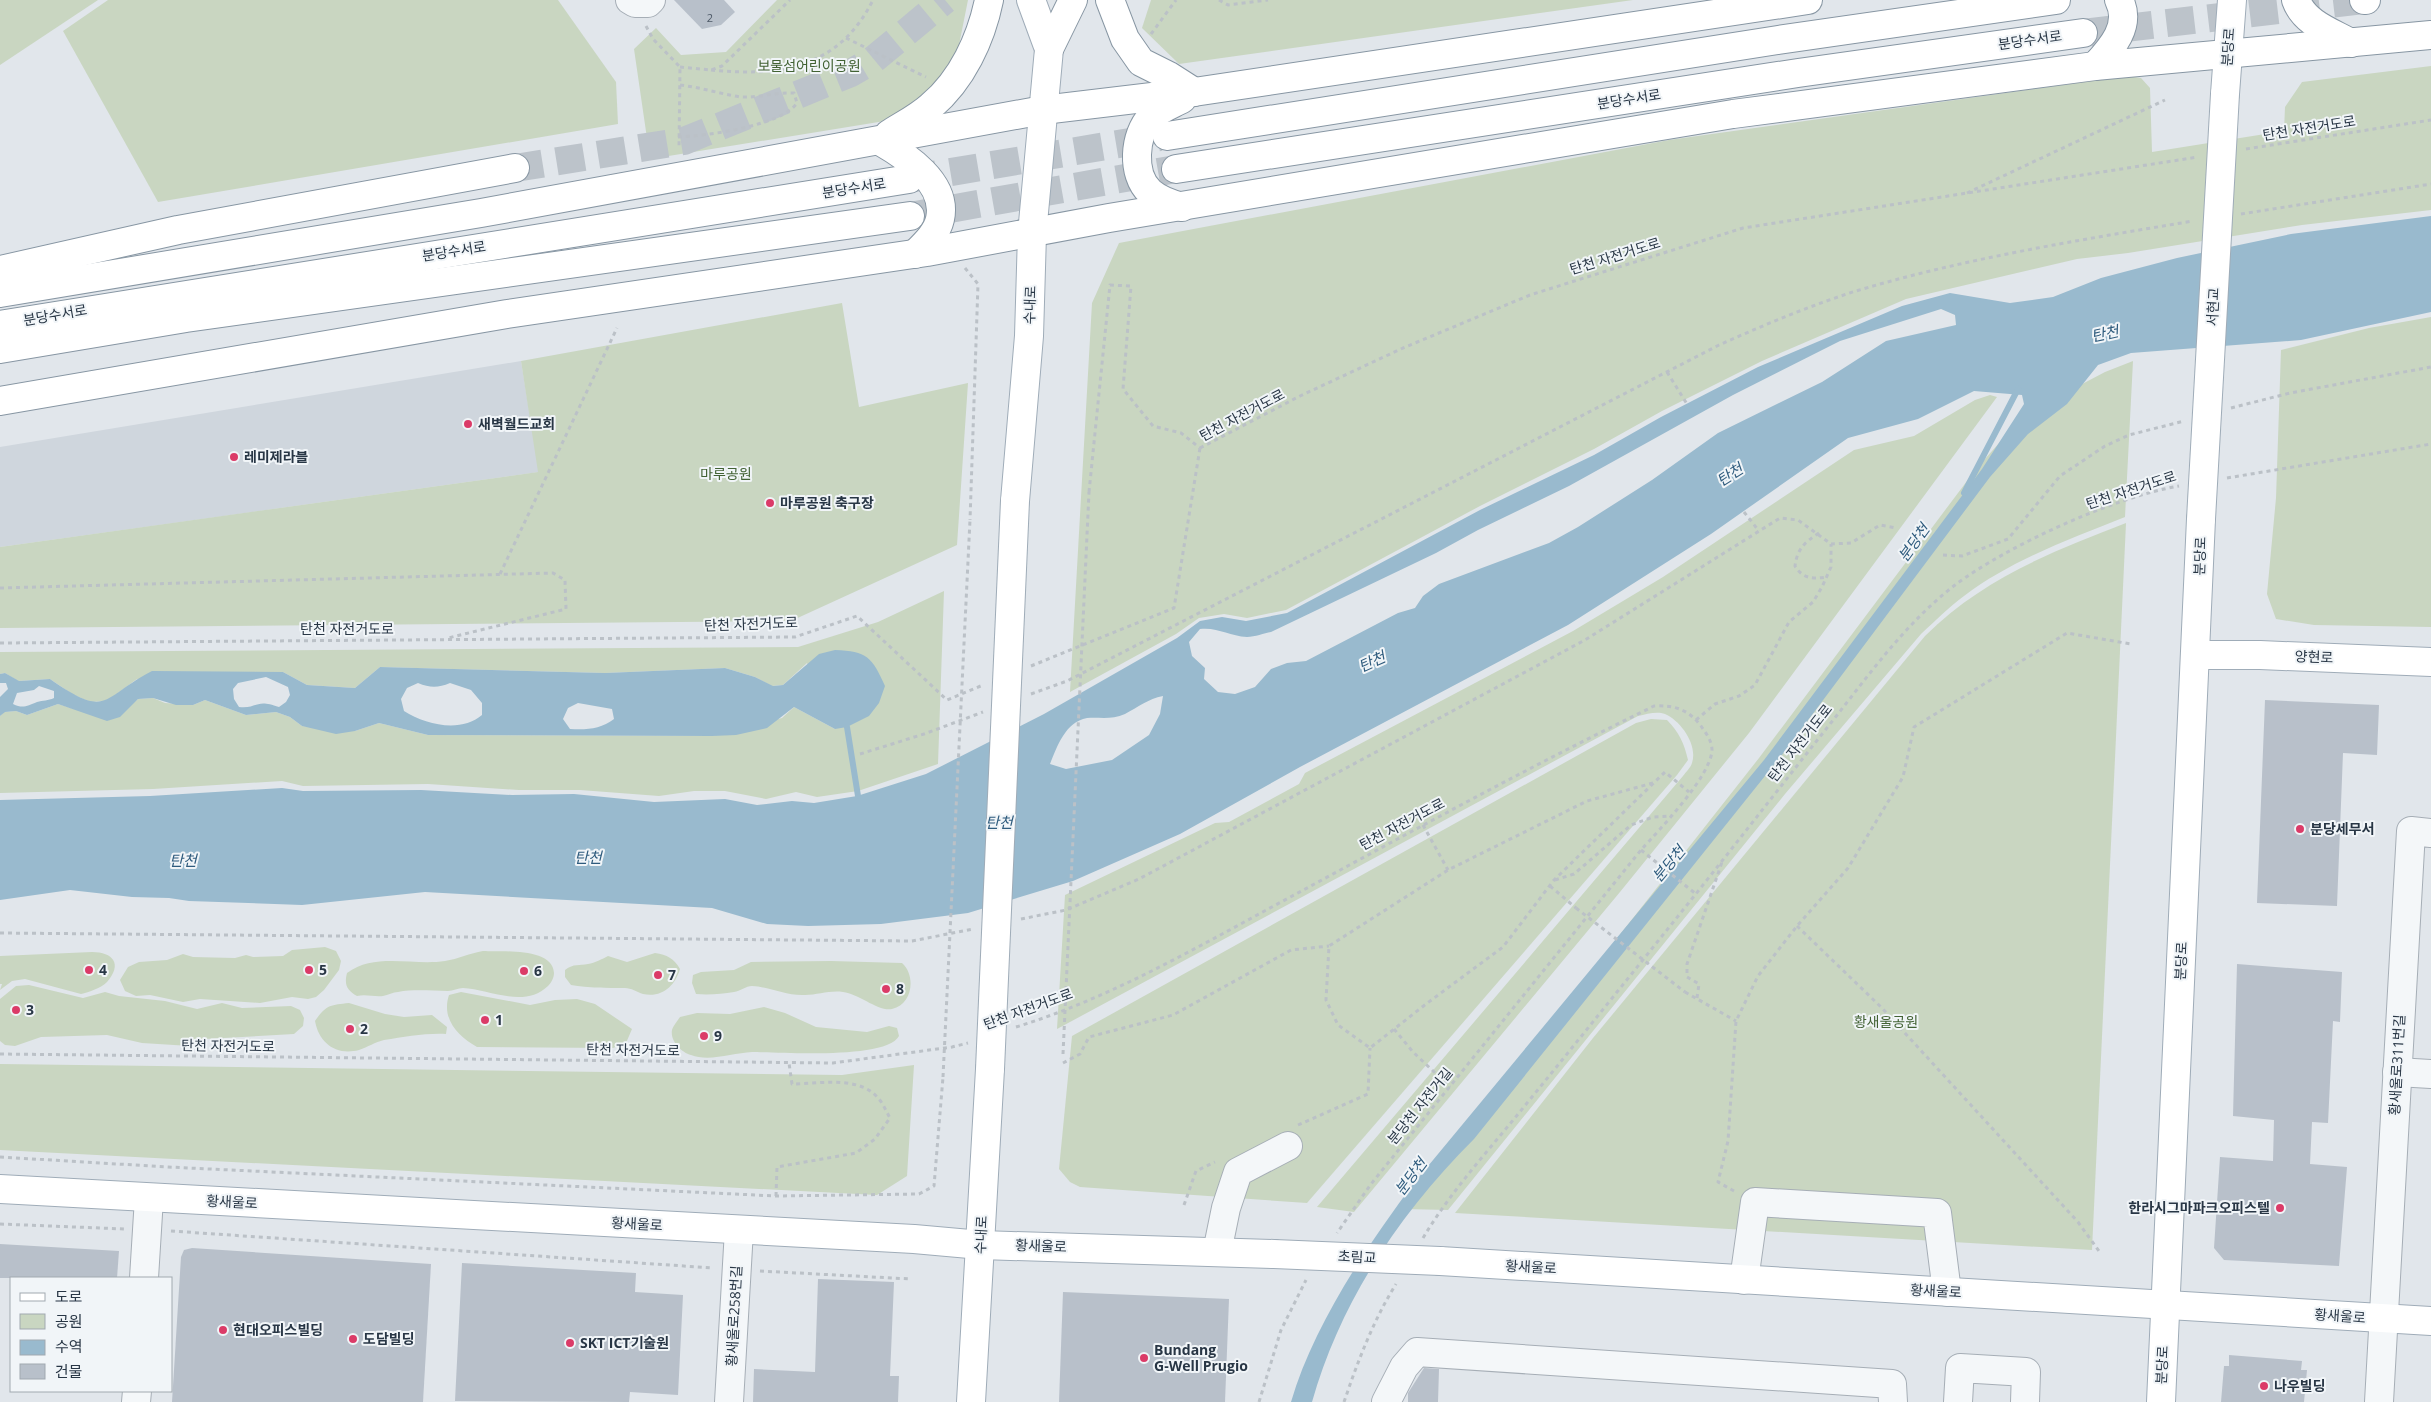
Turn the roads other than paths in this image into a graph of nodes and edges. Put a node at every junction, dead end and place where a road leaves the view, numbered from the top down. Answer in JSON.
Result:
{"nodes":[{"id":1,"x":990,"y":0,"type":"edge"},
{"id":2,"x":1031,"y":0,"type":"edge"},
{"id":3,"x":1053,"y":0,"type":"edge"},
{"id":4,"x":1073,"y":0,"type":"edge"},
{"id":5,"x":1110,"y":0,"type":"edge"},
{"id":6,"x":1808,"y":0,"type":"edge"},
{"id":7,"x":2056,"y":0,"type":"edge"},
{"id":8,"x":2119,"y":0,"type":"edge"},
{"id":9,"x":2232,"y":0,"type":"edge"},
{"id":10,"x":2296,"y":0,"type":"edge"},
{"id":11,"x":2083,"y":33,"type":"tunnel mouth"},
{"id":12,"x":2431,"y":34,"type":"edge"},
{"id":13,"x":2352,"y":44,"type":"junction"},
{"id":14,"x":1049,"y":48,"type":"junction"},
{"id":15,"x":2226,"y":55,"type":"junction"},
{"id":16,"x":2095,"y":66,"type":"junction"},
{"id":17,"x":1194,"y":92,"type":"junction"},
{"id":18,"x":2225,"y":94,"type":"joint"},
{"id":19,"x":1043,"y":110,"type":"junction"},
{"id":20,"x":1166,"y":136,"type":"tunnel mouth"},
{"id":21,"x":880,"y":141,"type":"junction"},
{"id":22,"x":515,"y":168,"type":"tunnel mouth"},
{"id":23,"x":1176,"y":169,"type":"tunnel mouth"},
{"id":24,"x":909,"y":179,"type":"tunnel mouth"},
{"id":25,"x":1182,"y":208,"type":"junction"},
{"id":26,"x":910,"y":216,"type":"tunnel mouth"},
{"id":27,"x":1032,"y":234,"type":"junction"},
{"id":28,"x":915,"y":254,"type":"junction"},
{"id":29,"x":0,"y":270,"type":"edge"},
{"id":30,"x":0,"y":293,"type":"edge"},
{"id":31,"x":0,"y":325,"type":"edge"},
{"id":32,"x":0,"y":349,"type":"edge"},
{"id":33,"x":0,"y":401,"type":"edge"},
{"id":34,"x":2201,"y":519,"type":"joint"},
{"id":35,"x":2196,"y":655,"type":"junction"},
{"id":36,"x":2431,"y":662,"type":"edge"},
{"id":37,"x":2431,"y":833,"type":"edge"},
{"id":38,"x":2397,"y":1072,"type":"junction"},
{"id":39,"x":2431,"y":1074,"type":"edge"},
{"id":40,"x":1288,"y":1146,"type":"dead end"},
{"id":41,"x":0,"y":1189,"type":"edge"},
{"id":42,"x":149,"y":1198,"type":"junction"},
{"id":43,"x":739,"y":1230,"type":"junction"},
{"id":44,"x":981,"y":1245,"type":"junction"},
{"id":45,"x":1217,"y":1252,"type":"junction"},
{"id":46,"x":1430,"y":1253,"type":"joint"},
{"id":47,"x":1274,"y":1254,"type":"joint"},
{"id":48,"x":144,"y":1277,"type":"edge"},
{"id":49,"x":1744,"y":1280,"type":"junction"},
{"id":50,"x":1947,"y":1292,"type":"junction"},
{"id":51,"x":2165,"y":1305,"type":"junction"},
{"id":52,"x":2382,"y":1319,"type":"junction"},
{"id":53,"x":2431,"y":1321,"type":"edge"},
{"id":54,"x":729,"y":1402,"type":"edge"},
{"id":55,"x":971,"y":1402,"type":"edge"},
{"id":56,"x":1386,"y":1402,"type":"edge"},
{"id":57,"x":1893,"y":1402,"type":"edge"},
{"id":58,"x":1958,"y":1402,"type":"edge"},
{"id":59,"x":2024,"y":1402,"type":"edge"},
{"id":60,"x":2160,"y":1402,"type":"edge"},
{"id":61,"x":2379,"y":1402,"type":"edge"}],
"edges":[{"from":1,"to":21,"type":"main road"},
{"from":2,"to":14,"type":"main road"},
{"from":3,"to":14,"type":"main road","name":"수내로"},
{"from":4,"to":14,"type":"main road"},
{"from":5,"to":17,"type":"main road"},
{"from":6,"to":17,"type":"main road"},
{"from":7,"to":20,"type":"main road"},
{"from":8,"to":16,"type":"main road"},
{"from":9,"to":15,"type":"main road","name":"분당로"},
{"from":10,"to":13,"type":"main road"},
{"from":11,"to":23,"type":"main road","name":"분당수서로"},
{"from":12,"to":13,"type":"main road"},
{"from":13,"to":15,"type":"main road"},
{"from":14,"to":19,"type":"main road","name":"수내로"},
{"from":15,"to":16,"type":"main road"},
{"from":15,"to":18,"type":"main road","name":"분당로"},
{"from":16,"to":25,"type":"main road"},
{"from":17,"to":19,"type":"main road"},
{"from":17,"to":25,"type":"main road"},
{"from":18,"to":34,"type":"main road","name":"서현교","bridge":true},
{"from":19,"to":21,"type":"main road"},
{"from":19,"to":27,"type":"main road","name":"수내로"},
{"from":21,"to":28,"type":"main road"},
{"from":21,"to":30,"type":"main road"},
{"from":22,"to":29,"type":"main road"},
{"from":24,"to":31,"type":"main road","name":"분당수서로"},
{"from":25,"to":27,"type":"main road"},
{"from":26,"to":32,"type":"main road","name":"분당수서로"},
{"from":27,"to":28,"type":"main road"},
{"from":27,"to":44,"type":"main road","name":"수내로","bridge":true},
{"from":28,"to":33,"type":"main road"},
{"from":34,"to":35,"type":"main road","name":"분당로"},
{"from":35,"to":36,"type":"main road","name":"양현로"},
{"from":35,"to":51,"type":"main road","name":"분당로"},
{"from":37,"to":38,"type":"street","name":"황새울로311번길"},
{"from":38,"to":39,"type":"street"},
{"from":38,"to":52,"type":"street","name":"황새울로311번길"},
{"from":40,"to":45,"type":"street"},
{"from":41,"to":42,"type":"main road","name":"황새울로"},
{"from":42,"to":43,"type":"main road","name":"황새울로"},
{"from":42,"to":48,"type":"street"},
{"from":43,"to":44,"type":"main road","name":"황새울로"},
{"from":43,"to":54,"type":"street","name":"황새울로258번길"},
{"from":44,"to":45,"type":"main road","name":"황새울로"},
{"from":44,"to":55,"type":"main road","name":"수내로"},
{"from":45,"to":47,"type":"main road","name":"황새울로"},
{"from":46,"to":47,"type":"main road","name":"초림교","bridge":true},
{"from":46,"to":49,"type":"main road","name":"황새울로"},
{"from":49,"to":50,"type":"main road","name":"황새울로"},
{"from":49,"to":50,"type":"street"},
{"from":50,"to":51,"type":"main road","name":"황새울로"},
{"from":51,"to":52,"type":"main road","name":"황새울로"},
{"from":51,"to":60,"type":"main road","name":"분당로"},
{"from":52,"to":53,"type":"main road","name":"황새울로"},
{"from":52,"to":61,"type":"street","name":"황새울로311번길"},
{"from":56,"to":57,"type":"street"},
{"from":58,"to":59,"type":"street"}]}
